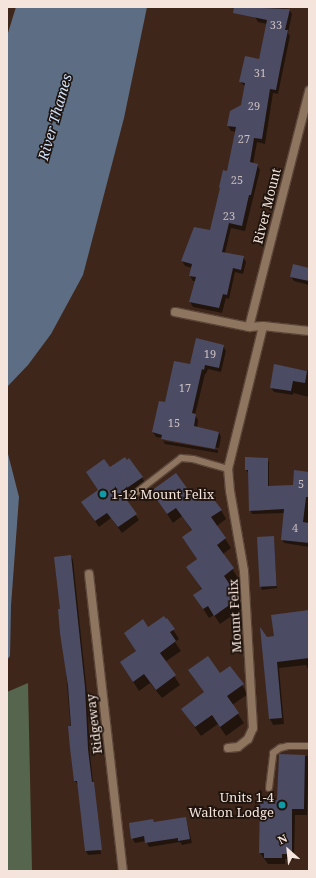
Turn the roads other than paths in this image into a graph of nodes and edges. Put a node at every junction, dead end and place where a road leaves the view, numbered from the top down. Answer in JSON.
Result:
{"nodes":[{"id":1,"x":309,"y":91,"type":"edge"},
{"id":2,"x":175,"y":312,"type":"dead end"},
{"id":3,"x":263,"y":326,"type":"junction"},
{"id":4,"x":249,"y":327,"type":"junction"},
{"id":5,"x":309,"y":331,"type":"edge"},
{"id":6,"x":228,"y":469,"type":"junction"},
{"id":7,"x":132,"y":496,"type":"dead end"},
{"id":8,"x":89,"y":574,"type":"dead end"},
{"id":9,"x":309,"y":746,"type":"edge"},
{"id":10,"x":228,"y":748,"type":"dead end"},
{"id":11,"x":269,"y":788,"type":"dead end"},
{"id":12,"x":123,"y":871,"type":"edge"}],
"edges":[{"from":1,"to":4,"type":"street","name":"River Mount"},
{"from":2,"to":4,"type":"street"},
{"from":3,"to":4,"type":"street"},
{"from":3,"to":5,"type":"street"},
{"from":3,"to":6,"type":"street"},
{"from":6,"to":7,"type":"lane"},
{"from":6,"to":10,"type":"street","name":"Mount Felix"},
{"from":8,"to":12,"type":"street","name":"Ridgeway"},
{"from":9,"to":11,"type":"lane"}]}
